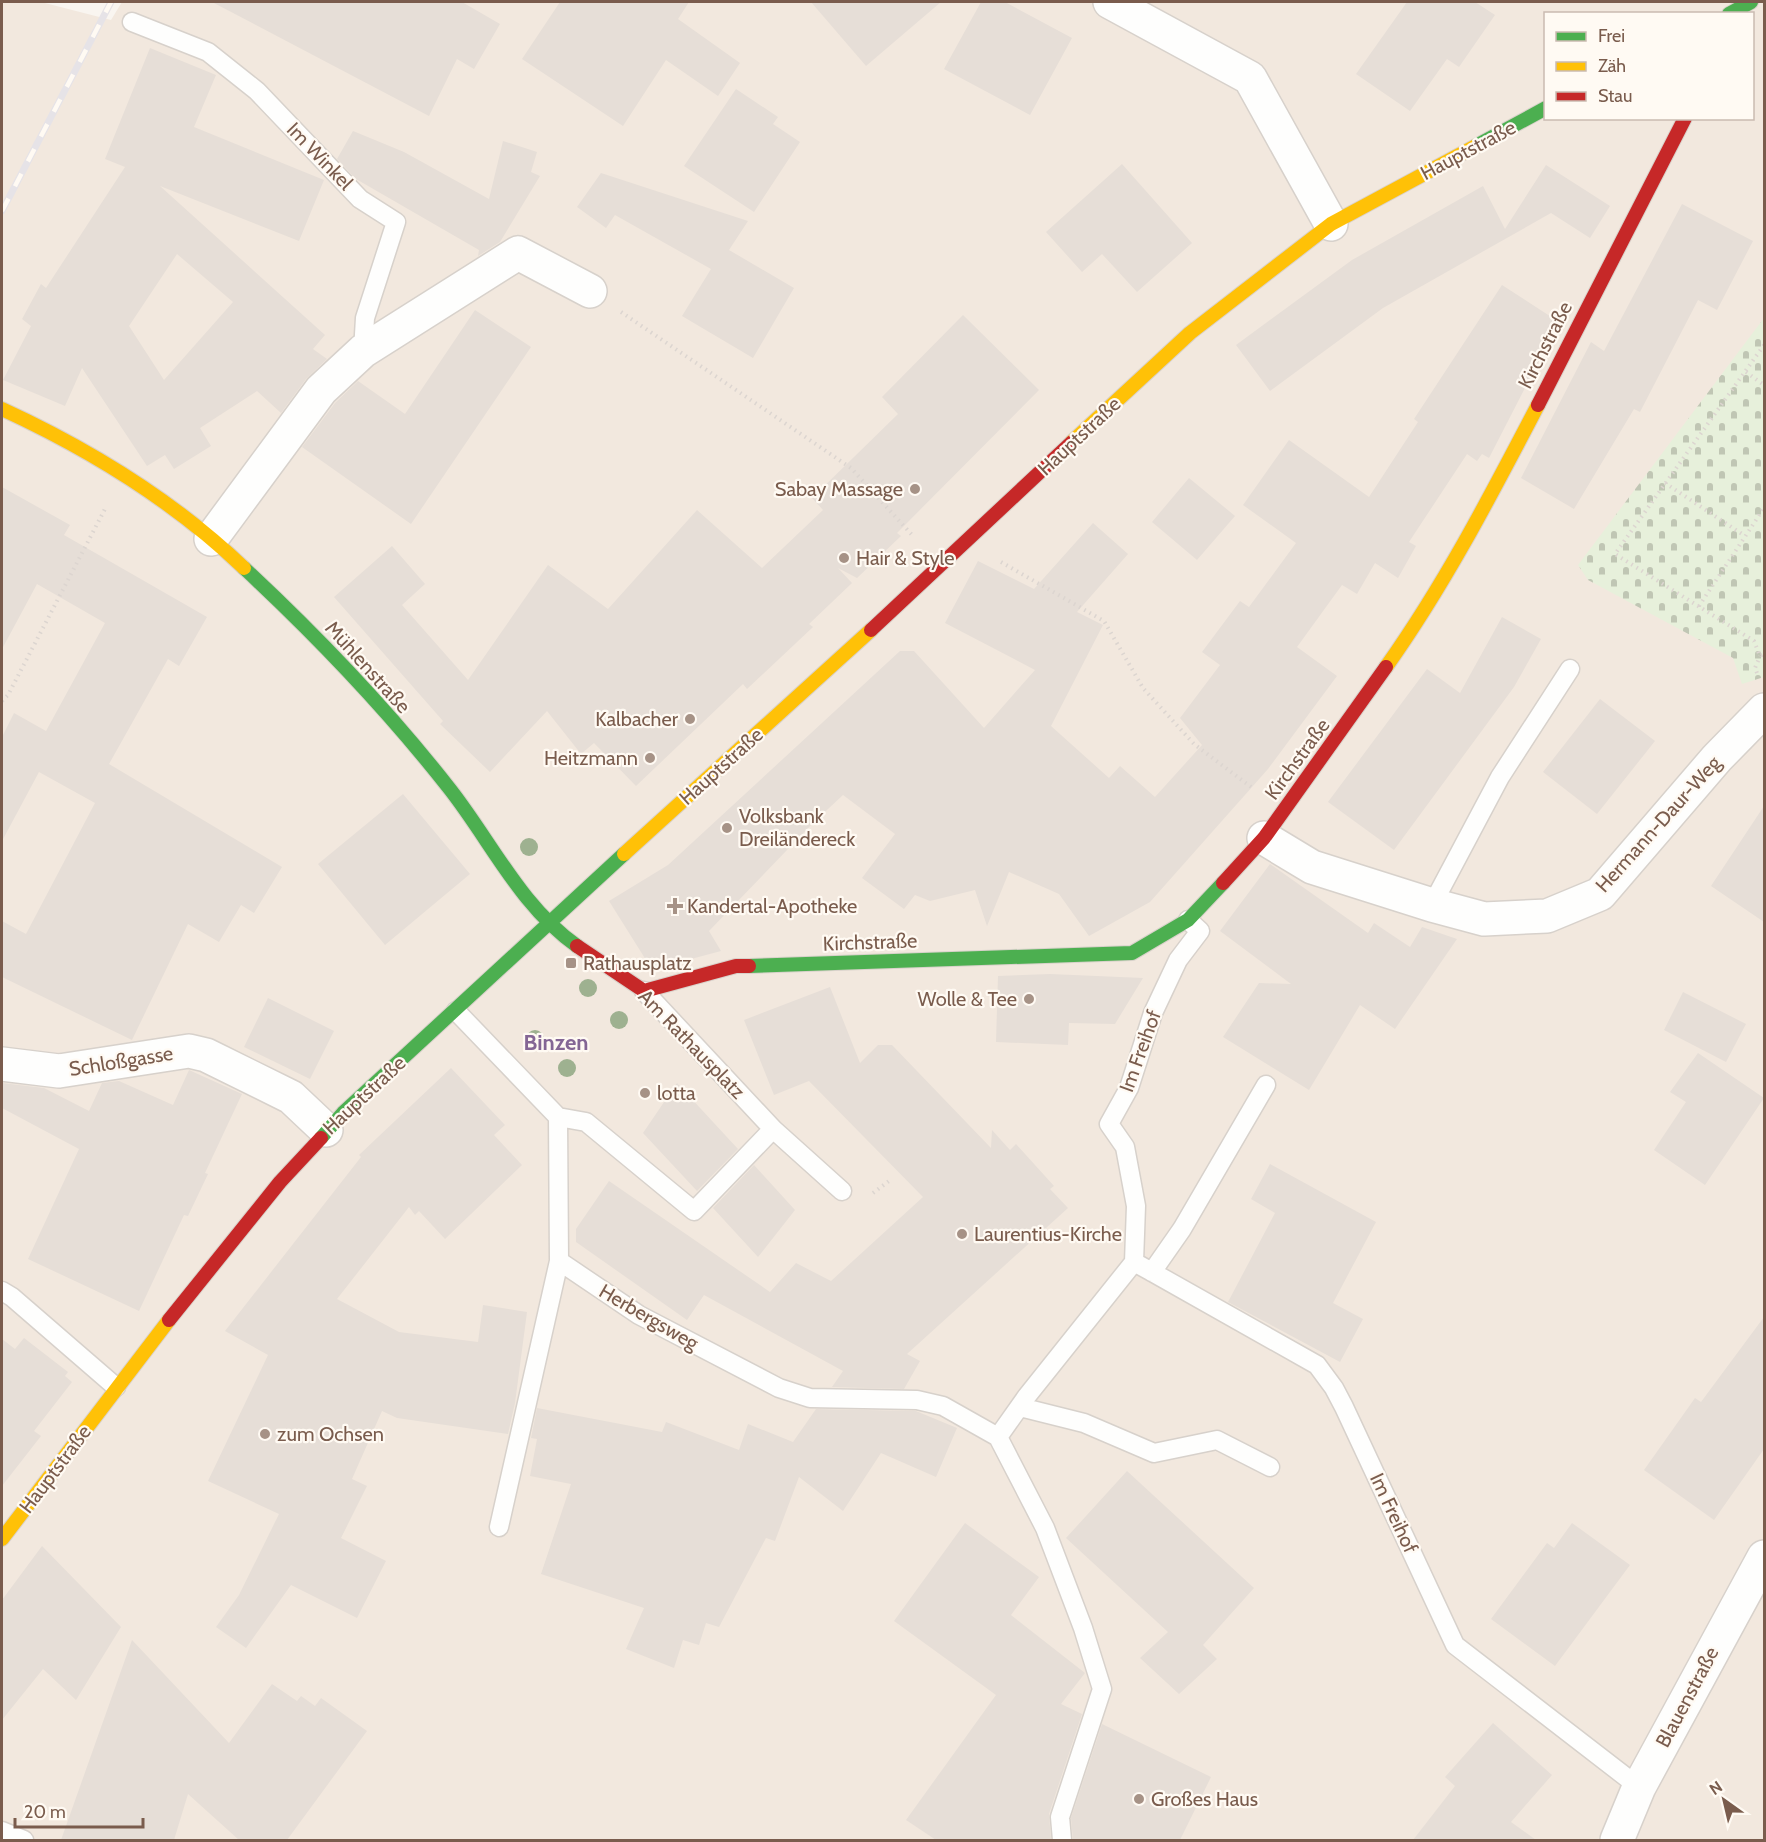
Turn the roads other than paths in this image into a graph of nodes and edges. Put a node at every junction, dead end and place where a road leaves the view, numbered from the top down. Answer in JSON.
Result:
{"nodes":[{"id":1,"x":1110,"y":2,"type":"edge"},
{"id":2,"x":1751,"y":2,"type":"edge"},
{"id":3,"x":1734,"y":12,"type":"edge"},
{"id":4,"x":132,"y":22,"type":"dead end"},
{"id":5,"x":1544,"y":109,"type":"edge"},
{"id":6,"x":1684,"y":120,"type":"edge"},
{"id":7,"x":1331,"y":224,"type":"junction"},
{"id":8,"x":590,"y":291,"type":"road end"},
{"id":9,"x":363,"y":351,"type":"junction"},
{"id":10,"x":2,"y":409,"type":"edge"},
{"id":11,"x":211,"y":539,"type":"junction"},
{"id":12,"x":1570,"y":669,"type":"dead end"},
{"id":13,"x":1764,"y":710,"type":"edge"},
{"id":14,"x":1264,"y":838,"type":"junction"},
{"id":15,"x":1432,"y":905,"type":"junction"},
{"id":16,"x":1188,"y":920,"type":"junction"},
{"id":17,"x":548,"y":923,"type":"junction"},
{"id":18,"x":644,"y":991,"type":"junction"},
{"id":19,"x":456,"y":1011,"type":"junction"},
{"id":20,"x":2,"y":1064,"type":"edge"},
{"id":21,"x":1266,"y":1085,"type":"dead end"},
{"id":22,"x":558,"y":1117,"type":"junction"},
{"id":23,"x":326,"y":1130,"type":"junction"},
{"id":24,"x":773,"y":1130,"type":"junction"},
{"id":25,"x":842,"y":1191,"type":"dead end"},
{"id":26,"x":559,"y":1261,"type":"junction"},
{"id":27,"x":1134,"y":1262,"type":"junction"},
{"id":28,"x":1152,"y":1272,"type":"junction"},
{"id":29,"x":2,"y":1292,"type":"edge"},
{"id":30,"x":116,"y":1387,"type":"junction"},
{"id":31,"x":1020,"y":1407,"type":"junction"},
{"id":32,"x":998,"y":1437,"type":"junction"},
{"id":33,"x":1270,"y":1467,"type":"dead end"},
{"id":34,"x":499,"y":1527,"type":"dead end"},
{"id":35,"x":2,"y":1539,"type":"edge"},
{"id":36,"x":1764,"y":1557,"type":"edge"},
{"id":37,"x":1639,"y":1787,"type":"junction"},
{"id":38,"x":2,"y":1831,"type":"edge"},
{"id":39,"x":24,"y":1840,"type":"edge"},
{"id":40,"x":1062,"y":1840,"type":"edge"},
{"id":41,"x":1617,"y":1840,"type":"edge"}],
"edges":[{"from":1,"to":7,"type":"street"},
{"from":2,"to":3,"type":"street"},
{"from":4,"to":9,"type":"lane","name":"Im Winkel"},
{"from":5,"to":7,"type":"street","name":"Hauptstraße"},
{"from":6,"to":14,"type":"street","name":"Kirchstraße"},
{"from":7,"to":17,"type":"street","name":"Hauptstraße"},
{"from":8,"to":9,"type":"street"},
{"from":9,"to":11,"type":"street"},
{"from":10,"to":11,"type":"street","name":"Mühlenstraße"},
{"from":11,"to":17,"type":"street","name":"Mühlenstraße"},
{"from":12,"to":15,"type":"lane"},
{"from":13,"to":15,"type":"street","name":"Hermann-Daur-Weg"},
{"from":14,"to":15,"type":"street","name":"Hermann-Daur-Weg"},
{"from":14,"to":16,"type":"street","name":"Kirchstraße"},
{"from":16,"to":18,"type":"street","name":"Kirchstraße"},
{"from":16,"to":27,"type":"lane","name":"Im Freihof"},
{"from":17,"to":18,"type":"street","name":"Am Rathausplatz"},
{"from":17,"to":19,"type":"street","name":"Hauptstraße"},
{"from":18,"to":24,"type":"lane","name":"Am Rathausplatz"},
{"from":19,"to":22,"type":"lane"},
{"from":19,"to":23,"type":"street","name":"Hauptstraße"},
{"from":20,"to":23,"type":"street","name":"Schloßgasse"},
{"from":21,"to":28,"type":"lane"},
{"from":22,"to":24,"type":"lane"},
{"from":22,"to":26,"type":"lane"},
{"from":23,"to":30,"type":"street","name":"Hauptstraße"},
{"from":24,"to":25,"type":"lane","name":"Am Rathausplatz"},
{"from":26,"to":32,"type":"lane","name":"Herbergsweg"},
{"from":26,"to":34,"type":"lane"},
{"from":27,"to":28,"type":"lane","name":"Im Freihof"},
{"from":27,"to":31,"type":"lane"},
{"from":28,"to":37,"type":"lane","name":"Im Freihof"},
{"from":29,"to":30,"type":"lane"},
{"from":30,"to":35,"type":"street","name":"Hauptstraße"},
{"from":31,"to":32,"type":"lane"},
{"from":31,"to":33,"type":"lane"},
{"from":32,"to":40,"type":"lane"},
{"from":36,"to":37,"type":"street","name":"Blauenstraße"},
{"from":37,"to":41,"type":"street","name":"Blauenstraße"},
{"from":38,"to":39,"type":"lane"}]}
